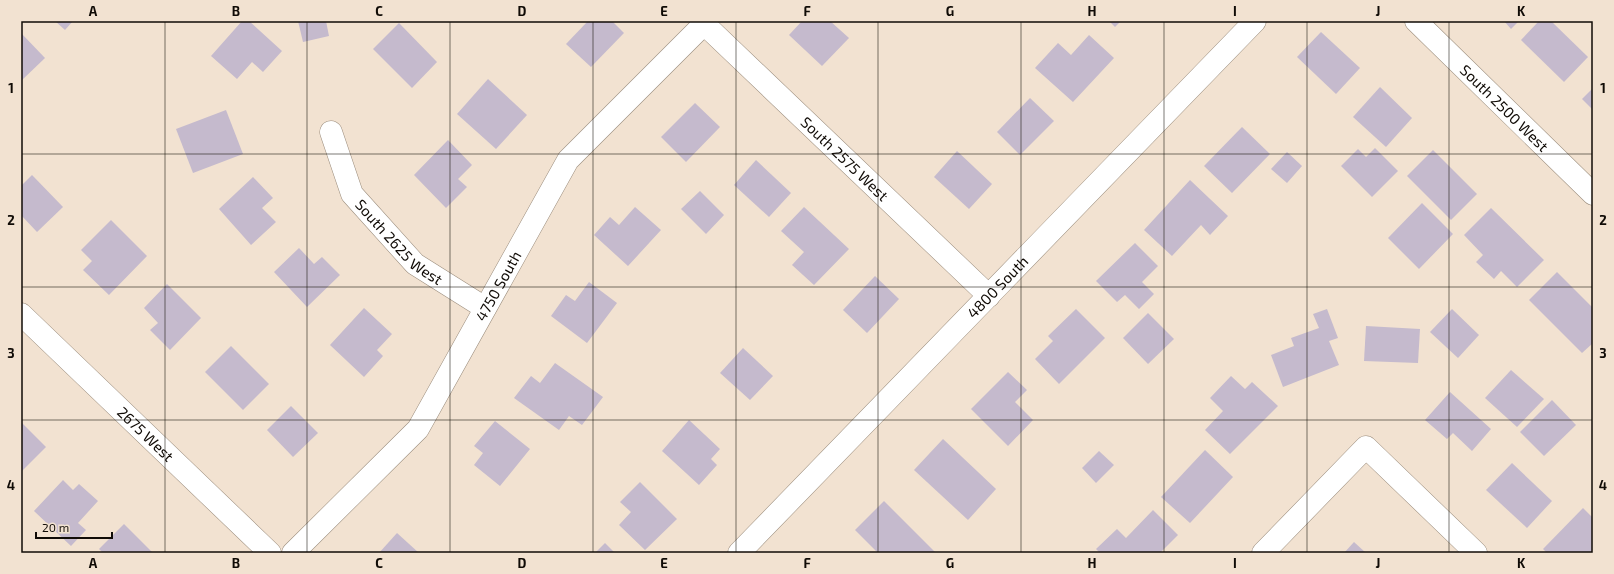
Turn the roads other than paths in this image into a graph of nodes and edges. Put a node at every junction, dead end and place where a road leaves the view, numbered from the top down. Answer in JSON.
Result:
{"nodes":[{"id":1,"x":1255,"y":21,"type":"edge"},
{"id":2,"x":1416,"y":21,"type":"edge"},
{"id":3,"x":704,"y":22,"type":"edge"},
{"id":4,"x":331,"y":132,"type":"dead end"},
{"id":5,"x":1593,"y":194,"type":"edge"},
{"id":6,"x":989,"y":296,"type":"junction"},
{"id":7,"x":485,"y":308,"type":"junction"},
{"id":8,"x":21,"y":314,"type":"edge"},
{"id":9,"x":270,"y":553,"type":"edge"},
{"id":10,"x":293,"y":553,"type":"edge"},
{"id":11,"x":739,"y":553,"type":"edge"},
{"id":12,"x":1263,"y":553,"type":"edge"},
{"id":13,"x":1476,"y":553,"type":"edge"}],
"edges":[{"from":1,"to":6,"type":"street","name":"4800 South"},
{"from":2,"to":5,"type":"street","name":"South 2500 West"},
{"from":3,"to":6,"type":"street","name":"South 2575 West"},
{"from":3,"to":7,"type":"street","name":"4750 South"},
{"from":4,"to":7,"type":"street","name":"South 2625 West"},
{"from":6,"to":11,"type":"street","name":"4800 South"},
{"from":7,"to":10,"type":"street","name":"4750 South"},
{"from":8,"to":9,"type":"street","name":"2675 West"},
{"from":12,"to":13,"type":"street"}]}
